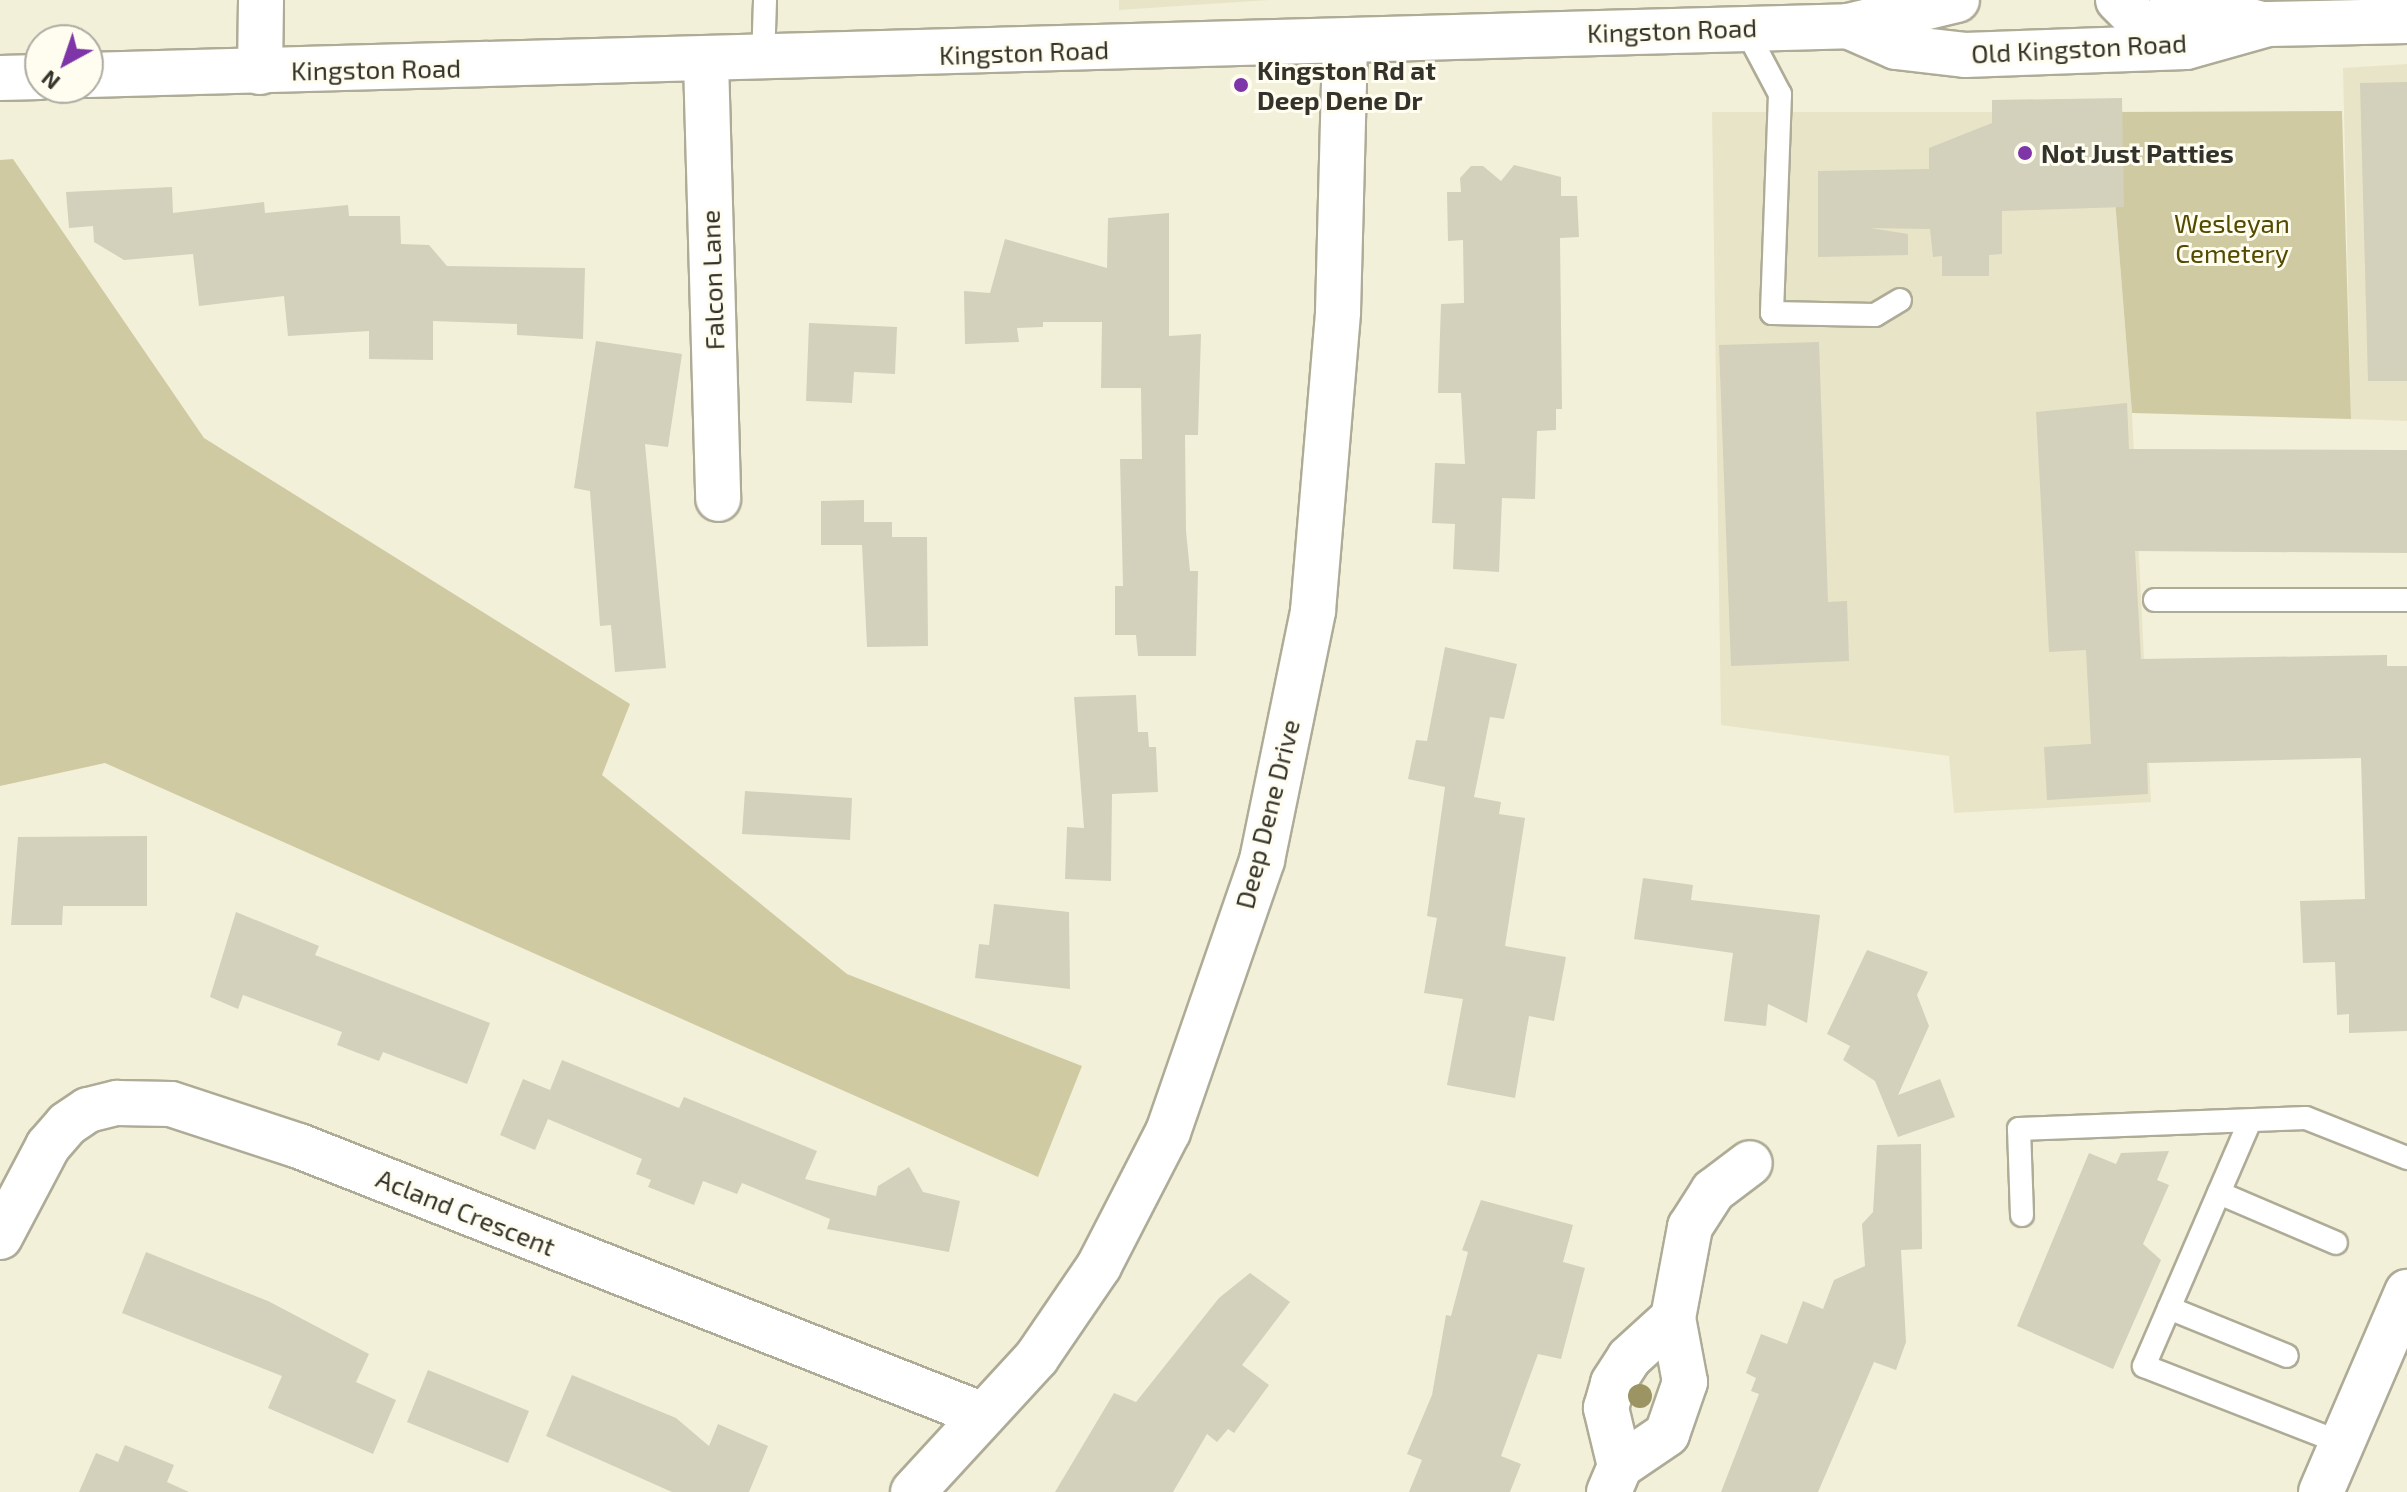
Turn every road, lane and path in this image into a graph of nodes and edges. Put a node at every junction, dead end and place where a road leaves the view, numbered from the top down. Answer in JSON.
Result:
{"nodes":[{"id":1,"x":261,"y":0,"type":"edge"},
{"id":2,"x":765,"y":0,"type":"edge"},
{"id":3,"x":1957,"y":0,"type":"edge"},
{"id":4,"x":2118,"y":0,"type":"edge"},
{"id":5,"x":2172,"y":0,"type":"edge"},
{"id":6,"x":1743,"y":14,"type":"edge"},
{"id":7,"x":2407,"y":21,"type":"edge"},
{"id":8,"x":2268,"y":24,"type":"junction"},
{"id":9,"x":1848,"y":26,"type":"junction"},
{"id":10,"x":1345,"y":42,"type":"junction"},
{"id":11,"x":2186,"y":47,"type":"junction"},
{"id":12,"x":706,"y":61,"type":"junction"},
{"id":13,"x":763,"y":61,"type":"junction"},
{"id":14,"x":260,"y":72,"type":"junction"},
{"id":15,"x":104,"y":75,"type":"edge"},
{"id":16,"x":24,"y":77,"type":"edge"},
{"id":17,"x":0,"y":78,"type":"edge"},
{"id":18,"x":1900,"y":300,"type":"dead end"},
{"id":19,"x":718,"y":499,"type":"dead end"},
{"id":20,"x":2155,"y":600,"type":"dead end"},
{"id":21,"x":2407,"y":600,"type":"edge"},
{"id":22,"x":2250,"y":1121,"type":"junction"},
{"id":23,"x":2407,"y":1158,"type":"edge"},
{"id":24,"x":1750,"y":1163,"type":"dead end"},
{"id":25,"x":2219,"y":1193,"type":"junction"},
{"id":26,"x":2022,"y":1215,"type":"dead end"},
{"id":27,"x":0,"y":1237,"type":"edge"},
{"id":28,"x":2336,"y":1243,"type":"dead end"},
{"id":29,"x":2407,"y":1292,"type":"edge"},
{"id":30,"x":2169,"y":1308,"type":"junction"},
{"id":31,"x":1673,"y":1318,"type":"junction"},
{"id":32,"x":2287,"y":1356,"type":"dead end"},
{"id":33,"x":983,"y":1415,"type":"junction"},
{"id":34,"x":2342,"y":1443,"type":"junction"},
{"id":35,"x":1615,"y":1479,"type":"edge"},
{"id":36,"x":913,"y":1492,"type":"edge"},
{"id":37,"x":2321,"y":1492,"type":"edge"}],
"edges":[{"from":1,"to":14,"type":"street"},
{"from":2,"to":13,"type":"lane"},
{"from":3,"to":9,"type":"street","name":"Kingston Road"},
{"from":4,"to":11,"type":"street"},
{"from":5,"to":8,"type":"street"},
{"from":6,"to":9,"type":"street","name":"Kingston Road"},
{"from":6,"to":10,"type":"street","name":"Kingston Road"},
{"from":6,"to":18,"type":"lane"},
{"from":7,"to":8,"type":"street","name":"Old Kingston Road"},
{"from":8,"to":11,"type":"street","name":"Old Kingston Road"},
{"from":9,"to":11,"type":"street","name":"Old Kingston Road"},
{"from":10,"to":13,"type":"street","name":"Kingston Road"},
{"from":10,"to":33,"type":"street","name":"Deep Dene Drive"},
{"from":12,"to":13,"type":"street","name":"Kingston Road"},
{"from":12,"to":14,"type":"street","name":"Kingston Road"},
{"from":12,"to":19,"type":"street","name":"Falcon Lane"},
{"from":14,"to":15,"type":"street","name":"Kingston Road"},
{"from":16,"to":17,"type":"street"},
{"from":20,"to":21,"type":"lane"},
{"from":22,"to":23,"type":"lane"},
{"from":22,"to":25,"type":"lane"},
{"from":22,"to":26,"type":"lane"},
{"from":24,"to":31,"type":"street"},
{"from":25,"to":28,"type":"lane"},
{"from":25,"to":30,"type":"lane"},
{"from":27,"to":33,"type":"street","name":"Acland Crescent"},
{"from":29,"to":34,"type":"street"},
{"from":30,"to":32,"type":"lane"},
{"from":30,"to":34,"type":"lane"},
{"from":31,"to":35,"type":"street"},
{"from":31,"to":35,"type":"street"},
{"from":33,"to":36,"type":"street","name":"Deep Dene Drive"},
{"from":34,"to":37,"type":"street"}]}
